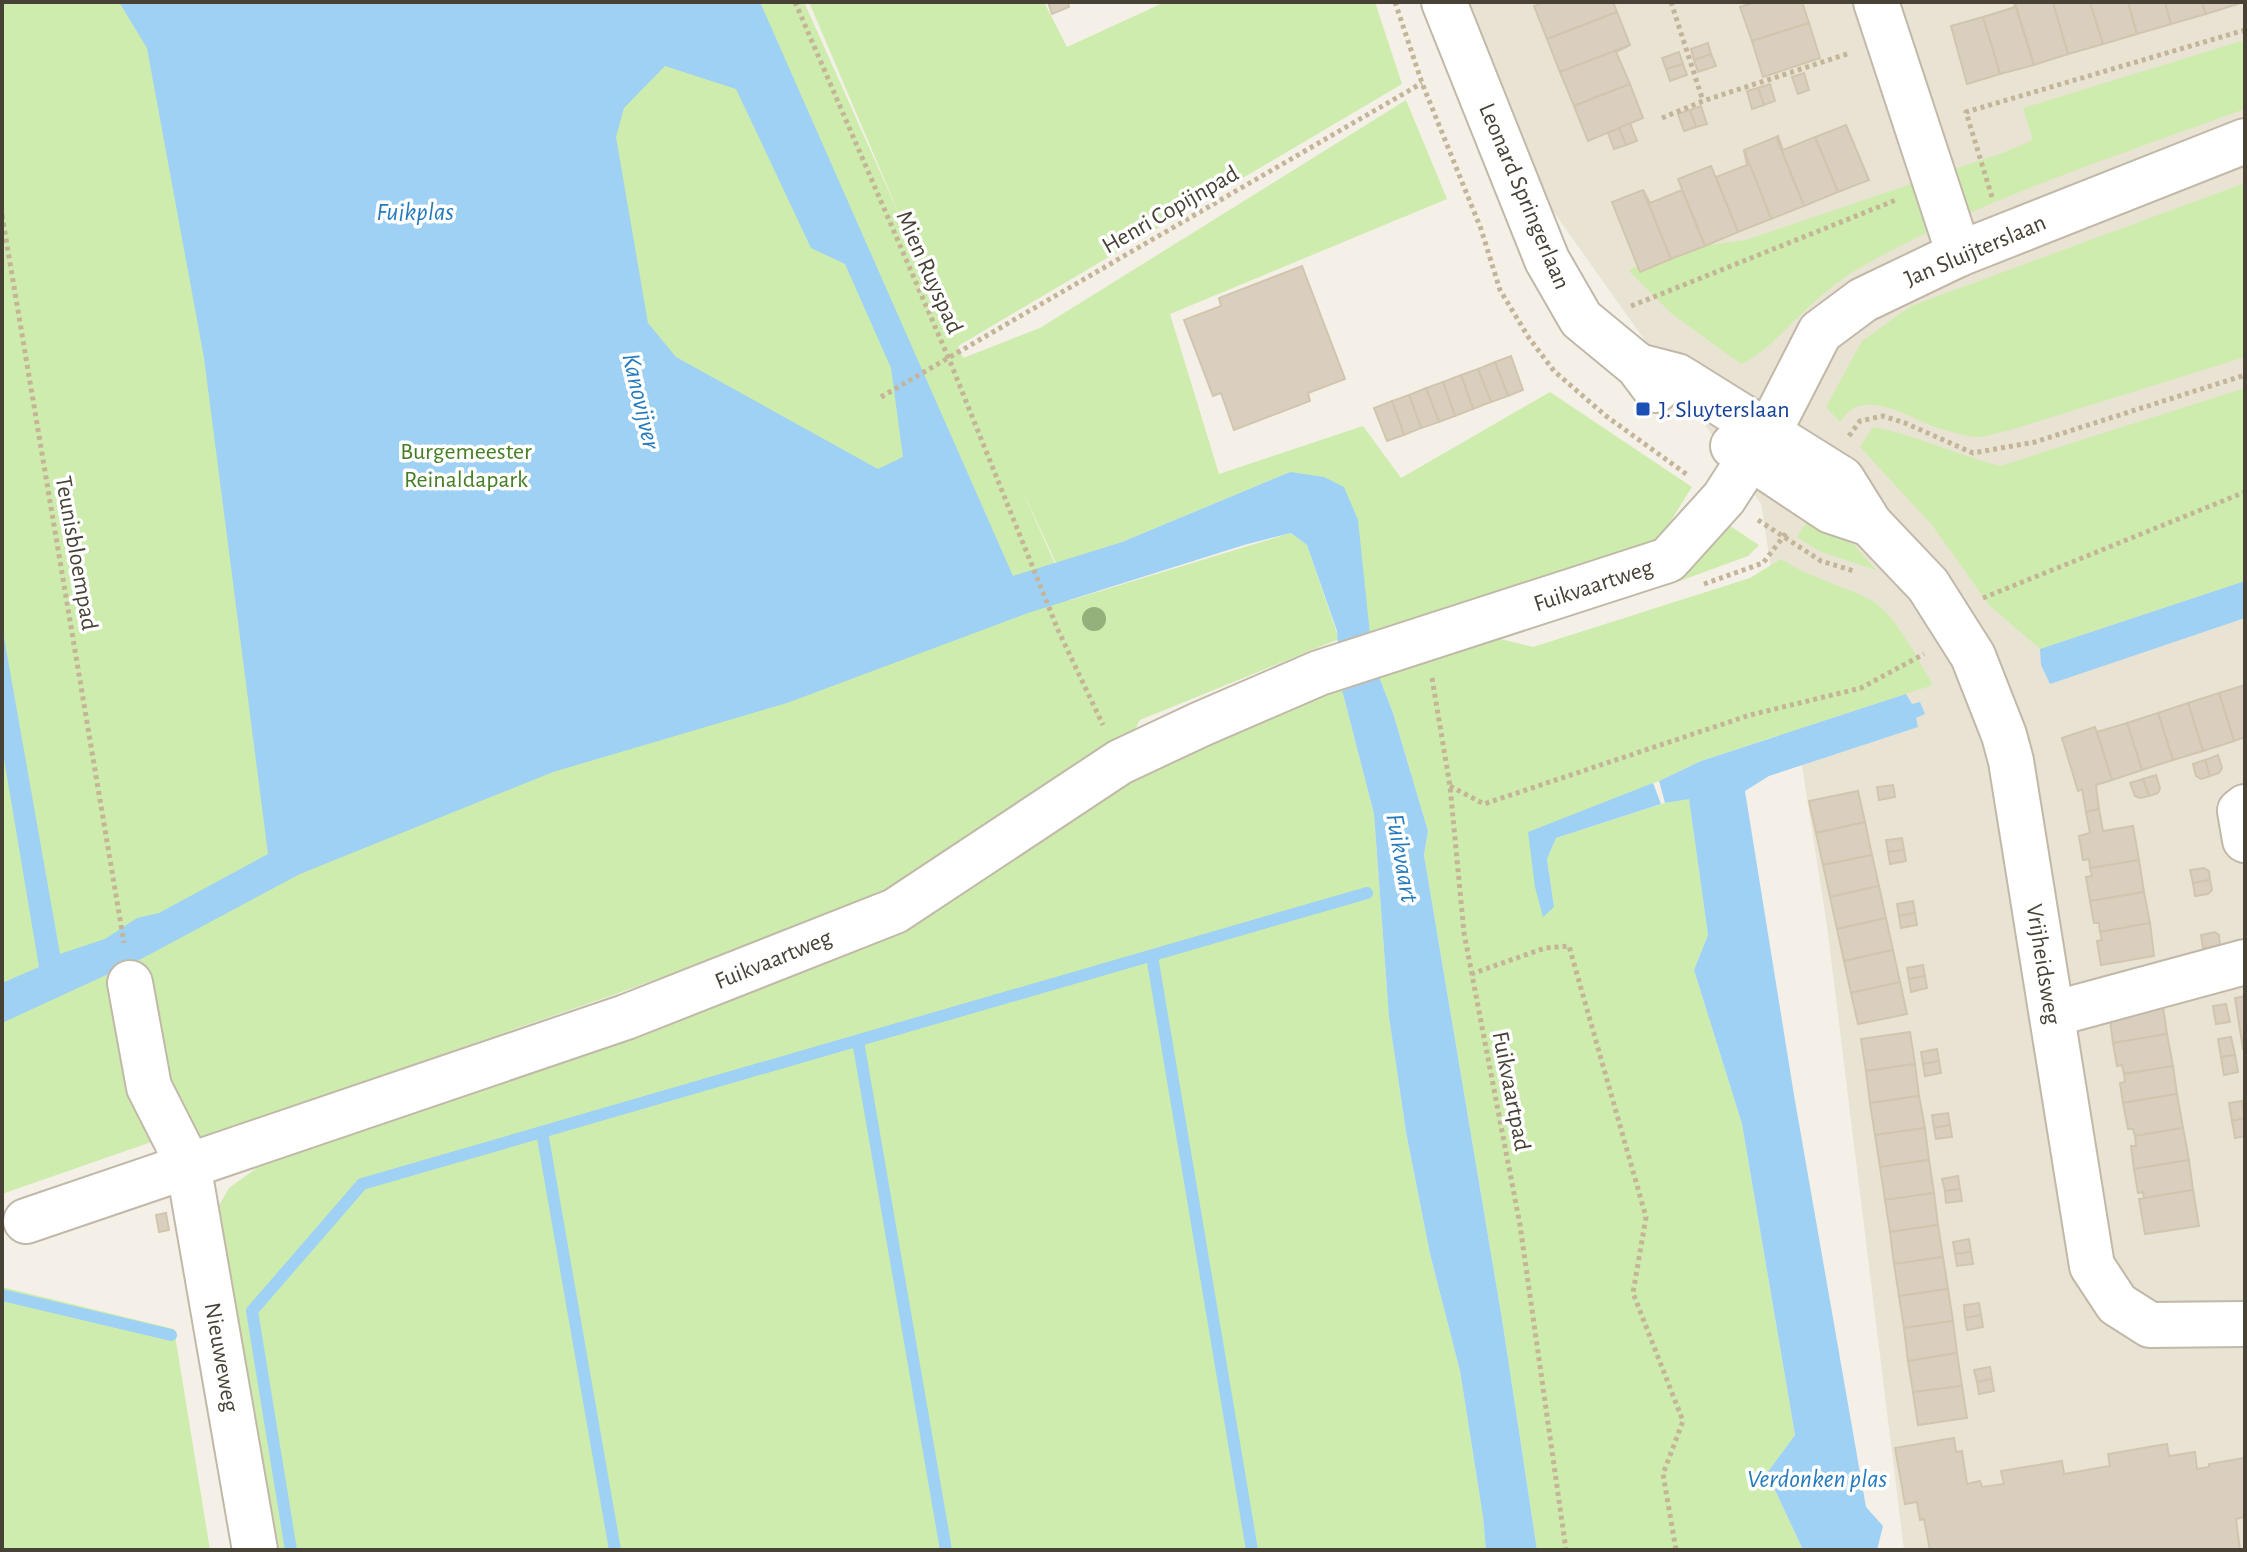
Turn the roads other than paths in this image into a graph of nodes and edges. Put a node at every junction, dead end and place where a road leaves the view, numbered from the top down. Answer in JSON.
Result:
{"nodes":[{"id":1,"x":1444,"y":2,"type":"edge"},
{"id":2,"x":1883,"y":21,"type":"edge"},
{"id":3,"x":2245,"y":141,"type":"edge"},
{"id":4,"x":1959,"y":254,"type":"junction"},
{"id":5,"x":1758,"y":444,"type":"junction"},
{"id":6,"x":2245,"y":807,"type":"edge"},
{"id":7,"x":2245,"y":840,"type":"edge"},
{"id":8,"x":2245,"y":962,"type":"edge"},
{"id":9,"x":130,"y":983,"type":"dead end"},
{"id":10,"x":2053,"y":1014,"type":"junction"},
{"id":11,"x":188,"y":1164,"type":"junction"},
{"id":12,"x":26,"y":1221,"type":"dead end"},
{"id":13,"x":2245,"y":1324,"type":"edge"},
{"id":14,"x":255,"y":1550,"type":"edge"}],
"edges":[{"from":1,"to":5,"type":"street","name":"Leonard Springerlaan"},
{"from":2,"to":4,"type":"street"},
{"from":3,"to":4,"type":"street","name":"Jan Sluijterslaan"},
{"from":4,"to":5,"type":"street","name":"Jan Sluijterslaan"},
{"from":5,"to":10,"type":"street","name":"Vrijheidsweg"},
{"from":5,"to":11,"type":"street","name":"Fuikvaartweg"},
{"from":6,"to":7,"type":"street"},
{"from":8,"to":10,"type":"street"},
{"from":9,"to":11,"type":"street","name":"Nieuweweg"},
{"from":10,"to":13,"type":"street","name":"Vrijheidsweg"},
{"from":11,"to":12,"type":"street","name":"Fuikvaartweg"},
{"from":11,"to":14,"type":"street","name":"Nieuweweg"}]}
